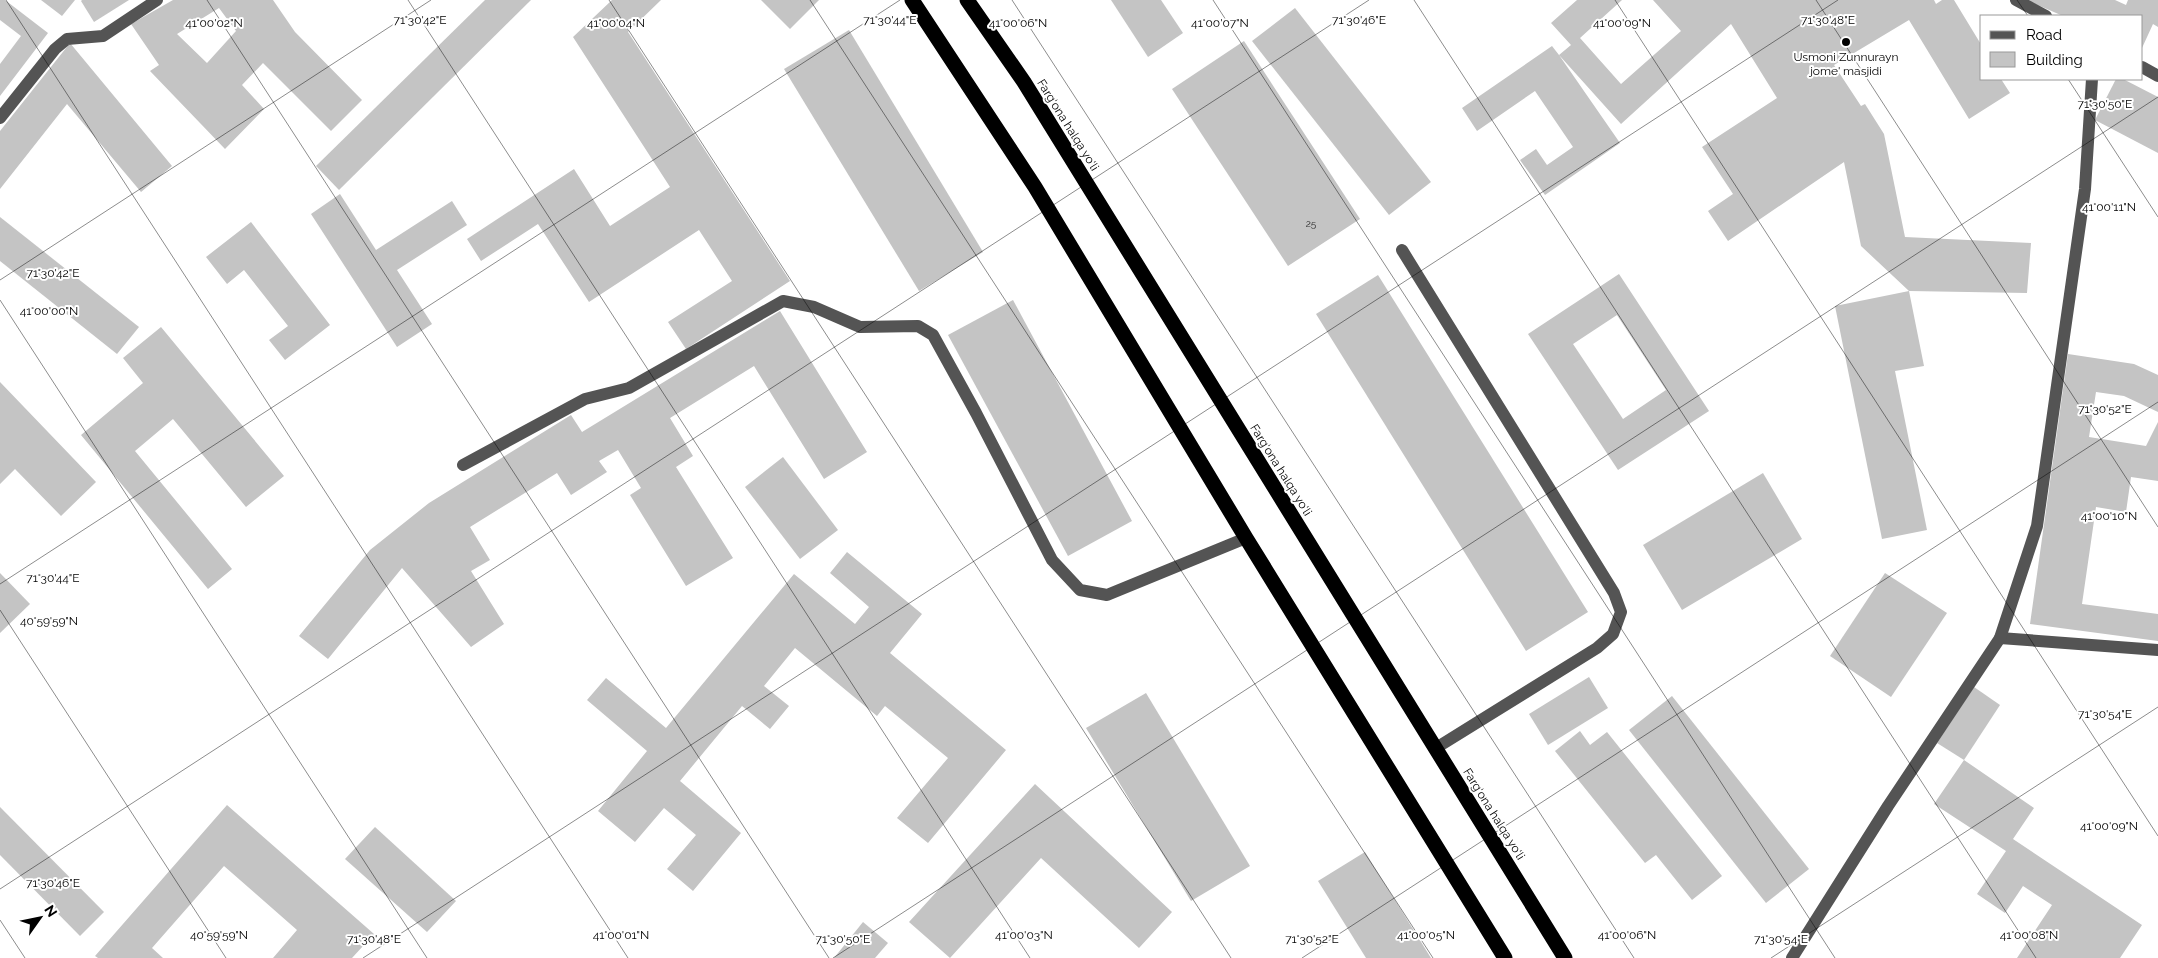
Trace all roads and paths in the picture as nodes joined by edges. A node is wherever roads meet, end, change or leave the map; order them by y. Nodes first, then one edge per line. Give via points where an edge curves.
1 (157, 0) edge
2 (912, 0) edge
3 (967, 0) edge
4 (2016, 0) edge
5 (2044, 15) edge
6 (2143, 68) edge
7 (2158, 76) edge
8 (2092, 80) edge
9 (0, 118) edge
10 (1402, 250) dead end
11 (463, 465) dead end
12 (1246, 538) junction
13 (2000, 638) junction
14 (2158, 650) edge
15 (1436, 748) junction
16 (1505, 958) edge
17 (1565, 958) edge
18 (1792, 958) edge

1 - 9 street via 103,36 67,39 55,49
2 - 12 highway via 1035,188
3 - 15 highway, Farg‘ona halqa yo‘li via 1024,82
4 - 5 street
6 - 7 street
8 - 13 street via 2086,189 2037,526
10 - 15 street via 1614,593 1621,612 1613,634 1597,648
11 - 12 street via 585,399 629,388 783,301 814,308 860,327 918,326 933,335 1052,560 1080,590 1107,594
12 - 16 highway
13 - 14 street
13 - 18 street
15 - 17 highway, Farg‘ona halqa yo‘li

